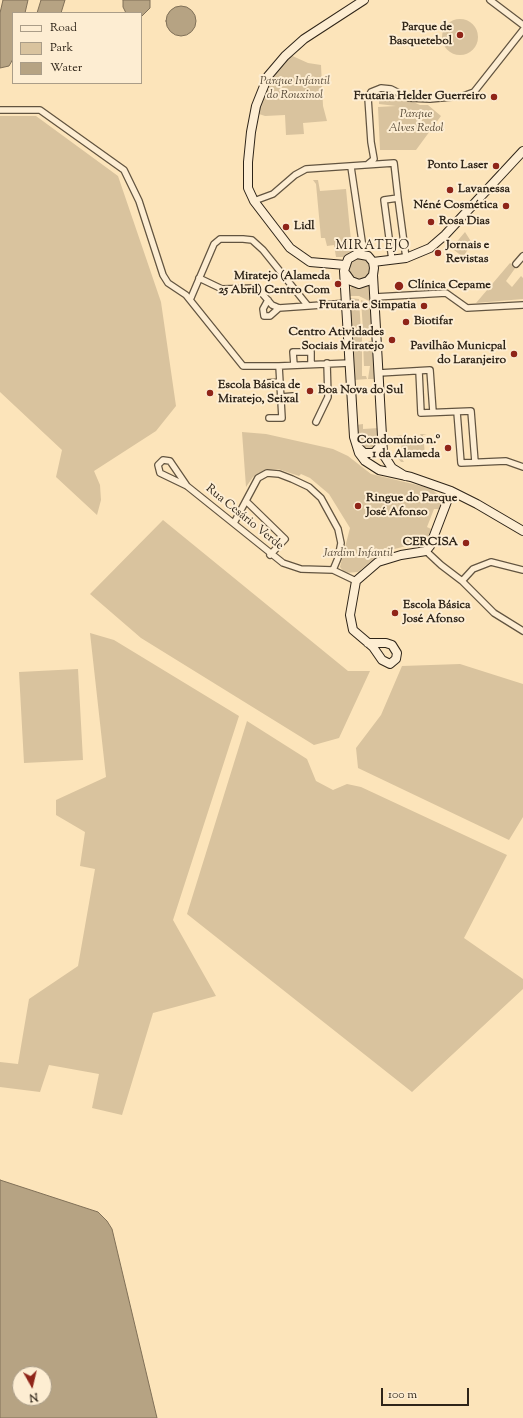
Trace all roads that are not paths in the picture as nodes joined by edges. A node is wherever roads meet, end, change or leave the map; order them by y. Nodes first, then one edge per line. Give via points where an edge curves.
1 (364, 0) edge
2 (490, 0) edge
3 (523, 25) edge
4 (523, 30) edge
5 (0, 110) edge
6 (523, 151) edge
7 (368, 164) junction
8 (351, 167) junction
9 (398, 198) junction
10 (254, 201) junction
11 (360, 254) junction
12 (523, 256) edge
13 (406, 258) junction
14 (392, 260) junction
15 (373, 262) junction
16 (516, 264) dead end
17 (345, 266) junction
18 (346, 274) junction
19 (373, 275) junction
20 (199, 278) junction
21 (376, 296) junction
22 (190, 300) junction
23 (268, 300) junction
24 (348, 303) junction
25 (523, 305) edge
26 (308, 306) junction
27 (279, 308) junction
28 (327, 363) junction
29 (350, 363) junction
30 (312, 364) junction
31 (294, 365) junction
32 (279, 366) junction
33 (419, 371) junction
34 (379, 373) junction
35 (280, 382) junction
36 (266, 383) dead end
37 (293, 396) dead end
38 (281, 397) junction
39 (433, 412) junction
40 (458, 412) junction
41 (269, 418) dead end
42 (316, 422) dead end
43 (382, 441) junction
44 (356, 445) junction
45 (475, 462) junction
46 (522, 465) edge
47 (405, 476) junction
48 (187, 486) junction
49 (451, 491) junction
50 (246, 501) junction
51 (234, 523) junction
52 (523, 531) edge
53 (426, 551) junction
54 (270, 554) junction
55 (333, 570) junction
56 (523, 570) edge
57 (356, 581) junction
58 (462, 581) junction
59 (523, 631) edge
60 (368, 643) dead end

1 - 10 main road via 304,39 268,76 256,106 251,132 248,188
2 - 3 street
4 - 7 street via 474,92 463,96 430,99 409,98 381,88 371,92 368,98 374,159
5 - 22 street via 40,110 124,170 139,201 163,275 168,283
6 - 13 main road via 437,243
7 - 8 street
7 - 9 street via 394,163
8 - 10 street via 306,169 273,194
8 - 11 street via 364,248
9 - 13 street
9 - 14 street via 384,200
10 - 17 main road via 296,254 310,262
11 - 15 main road via 368,256
11 - 17 main road via 350,257
12 - 16 street
13 - 14 main road
14 - 15 main road
15 - 19 main road
17 - 18 main road
18 - 19 main road via 351,281 359,284 368,281
18 - 24 main road
19 - 21 main road
20 - 22 street
20 - 23 street via 222,289 255,288
20 - 26 street via 214,244 220,239 252,240
21 - 25 street via 446,293 467,308
21 - 34 main road
22 - 32 street via 243,366
23 - 27 street
23 - 27 street via 263,309 264,316 270,316
24 - 26 street
24 - 29 main road
26 - 27 street
28 - 29 street
28 - 30 street
28 - 42 street via 328,397
29 - 44 main road
30 - 31 street
30 - 31 street via 311,352 293,352
31 - 32 street
32 - 35 street
33 - 34 street
33 - 39 street via 421,412
33 - 39 street via 430,370
34 - 43 main road
35 - 36 street
35 - 38 street
37 - 38 street
38 - 41 street via 282,418
39 - 40 street
40 - 45 street via 471,411
40 - 45 street via 461,463
43 - 44 main road via 377,450 370,454 360,451
43 - 47 main road via 386,461
44 - 47 main road via 359,453 371,466
45 - 46 street via 506,461
47 - 49 main road
48 - 48 street via 170,461 163,460 158,465 160,473
48 - 51 street, Rua Cesário Verde
49 - 52 main road
49 - 53 main road
50 - 51 street
50 - 54 street via 286,539
50 - 55 street via 258,478 267,473 279,474 309,487 321,498 338,529 341,543
51 - 54 street, Rua Cesário Verde
53 - 57 main road via 378,562
53 - 58 street
54 - 55 street, Rua Cesário Verde via 283,563 301,569
55 - 57 street, Rua Cesário Verde
56 - 58 street via 491,562 473,569
57 - 60 main road via 350,624
58 - 59 street via 494,613

